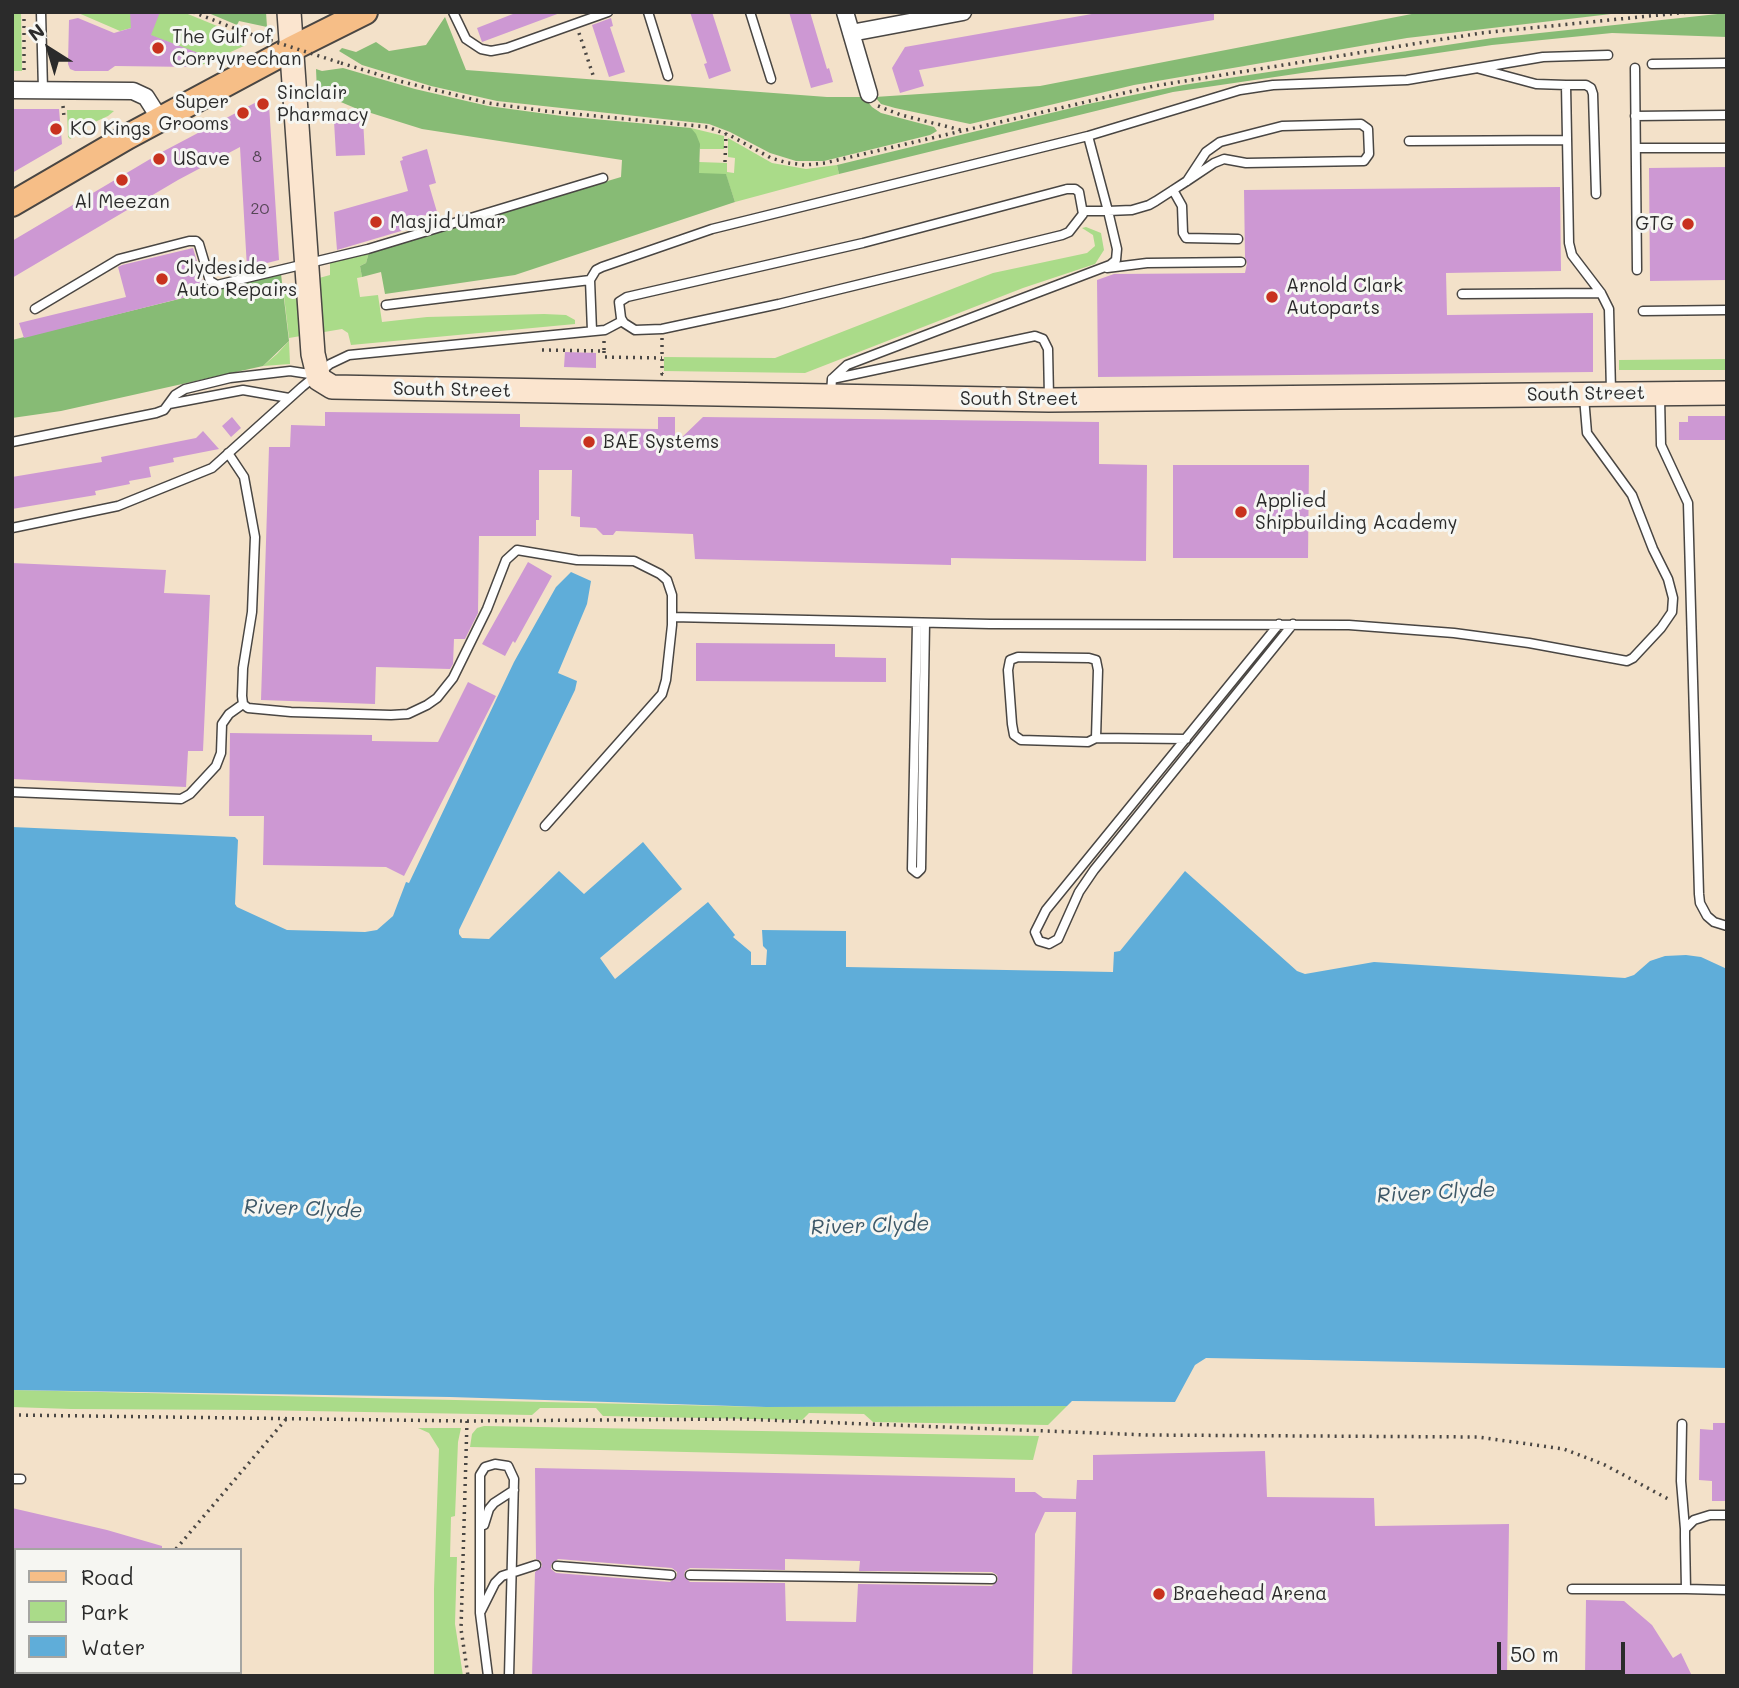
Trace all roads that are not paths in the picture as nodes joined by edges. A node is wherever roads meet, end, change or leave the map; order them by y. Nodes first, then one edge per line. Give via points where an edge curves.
1 (41, 12) edge
2 (289, 12) edge
3 (453, 12) edge
4 (608, 12) edge
5 (648, 12) edge
6 (750, 12) edge
7 (845, 12) edge
8 (963, 12) edge
9 (361, 13) edge
10 (851, 33) junction
11 (291, 48) junction
12 (1608, 55) dead end
13 (1727, 63) edge
14 (1651, 64) dead end
15 (1478, 68) junction
16 (1635, 68) dead end
17 (668, 76) dead end
18 (771, 79) dead end
19 (1566, 85) junction
20 (18, 90) edge
21 (43, 90) junction
22 (869, 94) road end
23 (1727, 115) edge
24 (1635, 116) junction
25 (160, 119) junction
26 (1088, 136) junction
27 (1567, 140) junction
28 (1409, 141) dead end
29 (1636, 148) junction
30 (1727, 148) edge
31 (603, 178) dead end
32 (1187, 181) junction
33 (1173, 190) junction
34 (1596, 194) dead end
35 (12, 204) edge
36 (1083, 211) junction
37 (1108, 211) junction
38 (1238, 239) dead end
39 (306, 262) junction
40 (1241, 262) dead end
41 (1104, 269) junction
42 (1637, 270) dead end
43 (590, 280) junction
44 (1601, 293) junction
45 (1462, 294) dead end
46 (386, 305) dead end
47 (35, 309) dead end
48 (1727, 310) edge
49 (1643, 311) dead end
50 (622, 321) junction
51 (593, 331) junction
52 (316, 375) junction
53 (831, 388) junction
54 (1727, 393) edge
55 (1611, 394) junction
56 (1660, 394) junction
57 (1584, 395) junction
58 (289, 398) junction
59 (1049, 400) junction
60 (169, 404) junction
61 (12, 442) edge
62 (228, 453) junction
63 (12, 528) edge
64 (672, 617) junction
65 (921, 623) junction
66 (1279, 624) junction
67 (1293, 624) junction
68 (243, 704) junction
69 (1096, 738) junction
70 (1186, 739) junction
71 (12, 792) edge
72 (545, 826) dead end
73 (1727, 926) edge
74 (1682, 1424) dead end
75 (514, 1490) junction
76 (1727, 1515) edge
77 (1685, 1529) junction
78 (482, 1535) junction
79 (536, 1566) dead end
80 (557, 1566) dead end
81 (512, 1572) junction
82 (671, 1575) dead end
83 (690, 1575) dead end
84 (992, 1579) dead end
85 (1572, 1588) dead end
86 (1686, 1589) junction
87 (1727, 1590) edge
88 (480, 1613) junction
89 (488, 1676) edge
90 (509, 1676) edge

1 - 21 lane
2 - 11 street
3 - 4 lane via 466,39 491,51
5 - 17 lane
6 - 18 lane
7 - 10 street
8 - 10 street
9 - 11 main road
10 - 22 street
11 - 25 main road
11 - 39 street
12 - 15 lane via 1543,57
13 - 14 lane
15 - 19 lane via 1536,84
15 - 26 lane via 1406,80 1256,87
16 - 24 lane
19 - 27 lane
19 - 34 lane via 1586,85 1593,94
20 - 21 street
21 - 25 street via 134,91 146,97
23 - 24 lane
24 - 29 lane
25 - 35 main road
26 - 37 lane
26 - 43 lane via 712,229 602,267
27 - 28 lane
27 - 44 lane via 1570,249
29 - 30 lane
29 - 42 lane
31 - 39 lane
32 - 32 lane via 1206,152 1220,142 1282,126 1361,124 1368,129 1364,161 1246,163 1224,159
32 - 33 lane
33 - 37 lane via 1142,208
33 - 38 lane via 1182,206 1185,238
36 - 37 lane
36 - 50 lane via 1081,219 1062,235 801,299 650,331 635,330
36 - 50 lane via 1077,190 1067,189 863,243 627,297 618,304
37 - 41 lane via 1117,255
39 - 47 lane via 214,284 200,244 193,240 119,259
39 - 52 street
40 - 41 lane via 1140,263
41 - 53 lane via 856,361 840,370
43 - 46 lane
43 - 51 lane
44 - 45 lane
44 - 55 lane via 1609,309
48 - 49 lane
50 - 51 lane
51 - 52 lane via 359,353 340,358
52 - 53 street, South Street via 327,385 344,388
52 - 58 lane
52 - 60 lane via 290,371 230,378 185,389
53 - 59 street, South Street
53 - 59 lane via 1035,336 1048,349
54 - 56 street, South Street
55 - 56 street, South Street
55 - 57 street, South Street
56 - 73 lane via 1661,445 1688,503 1700,903 1707,916
57 - 59 street, South Street
57 - 67 lane via 1587,433 1632,495 1673,598 1669,617 1633,658 1620,661 1529,643 1429,631
58 - 60 lane via 250,389
58 - 62 lane
60 - 61 lane via 156,413
62 - 63 lane via 212,468 118,506
62 - 68 lane via 244,477 255,542
64 - 65 lane
64 - 68 lane via 667,580 639,563 517,551 506,560 453,678 427,705 408,713 383,715 259,710
64 - 72 lane via 662,694
65 - 65 lane via 922,869 917,873 912,869
65 - 66 lane
66 - 67 lane
66 - 70 lane
67 - 70 lane via 1090,876 1058,939 1049,944 1039,941 1035,933 1046,910
68 - 71 lane via 222,724 219,762 186,797
69 - 69 lane via 1088,742 1017,738 1012,724 1010,660 1096,660
69 - 70 lane
74 - 77 lane
75 - 78 lane via 489,1509
75 - 78 lane via 508,1466 485,1467 480,1475
75 - 81 lane
76 - 77 lane via 1699,1517
77 - 86 lane
78 - 88 lane
79 - 81 lane
80 - 82 lane
81 - 88 lane via 495,1583
81 - 90 lane
83 - 84 lane
85 - 86 lane
86 - 87 lane
88 - 89 lane

